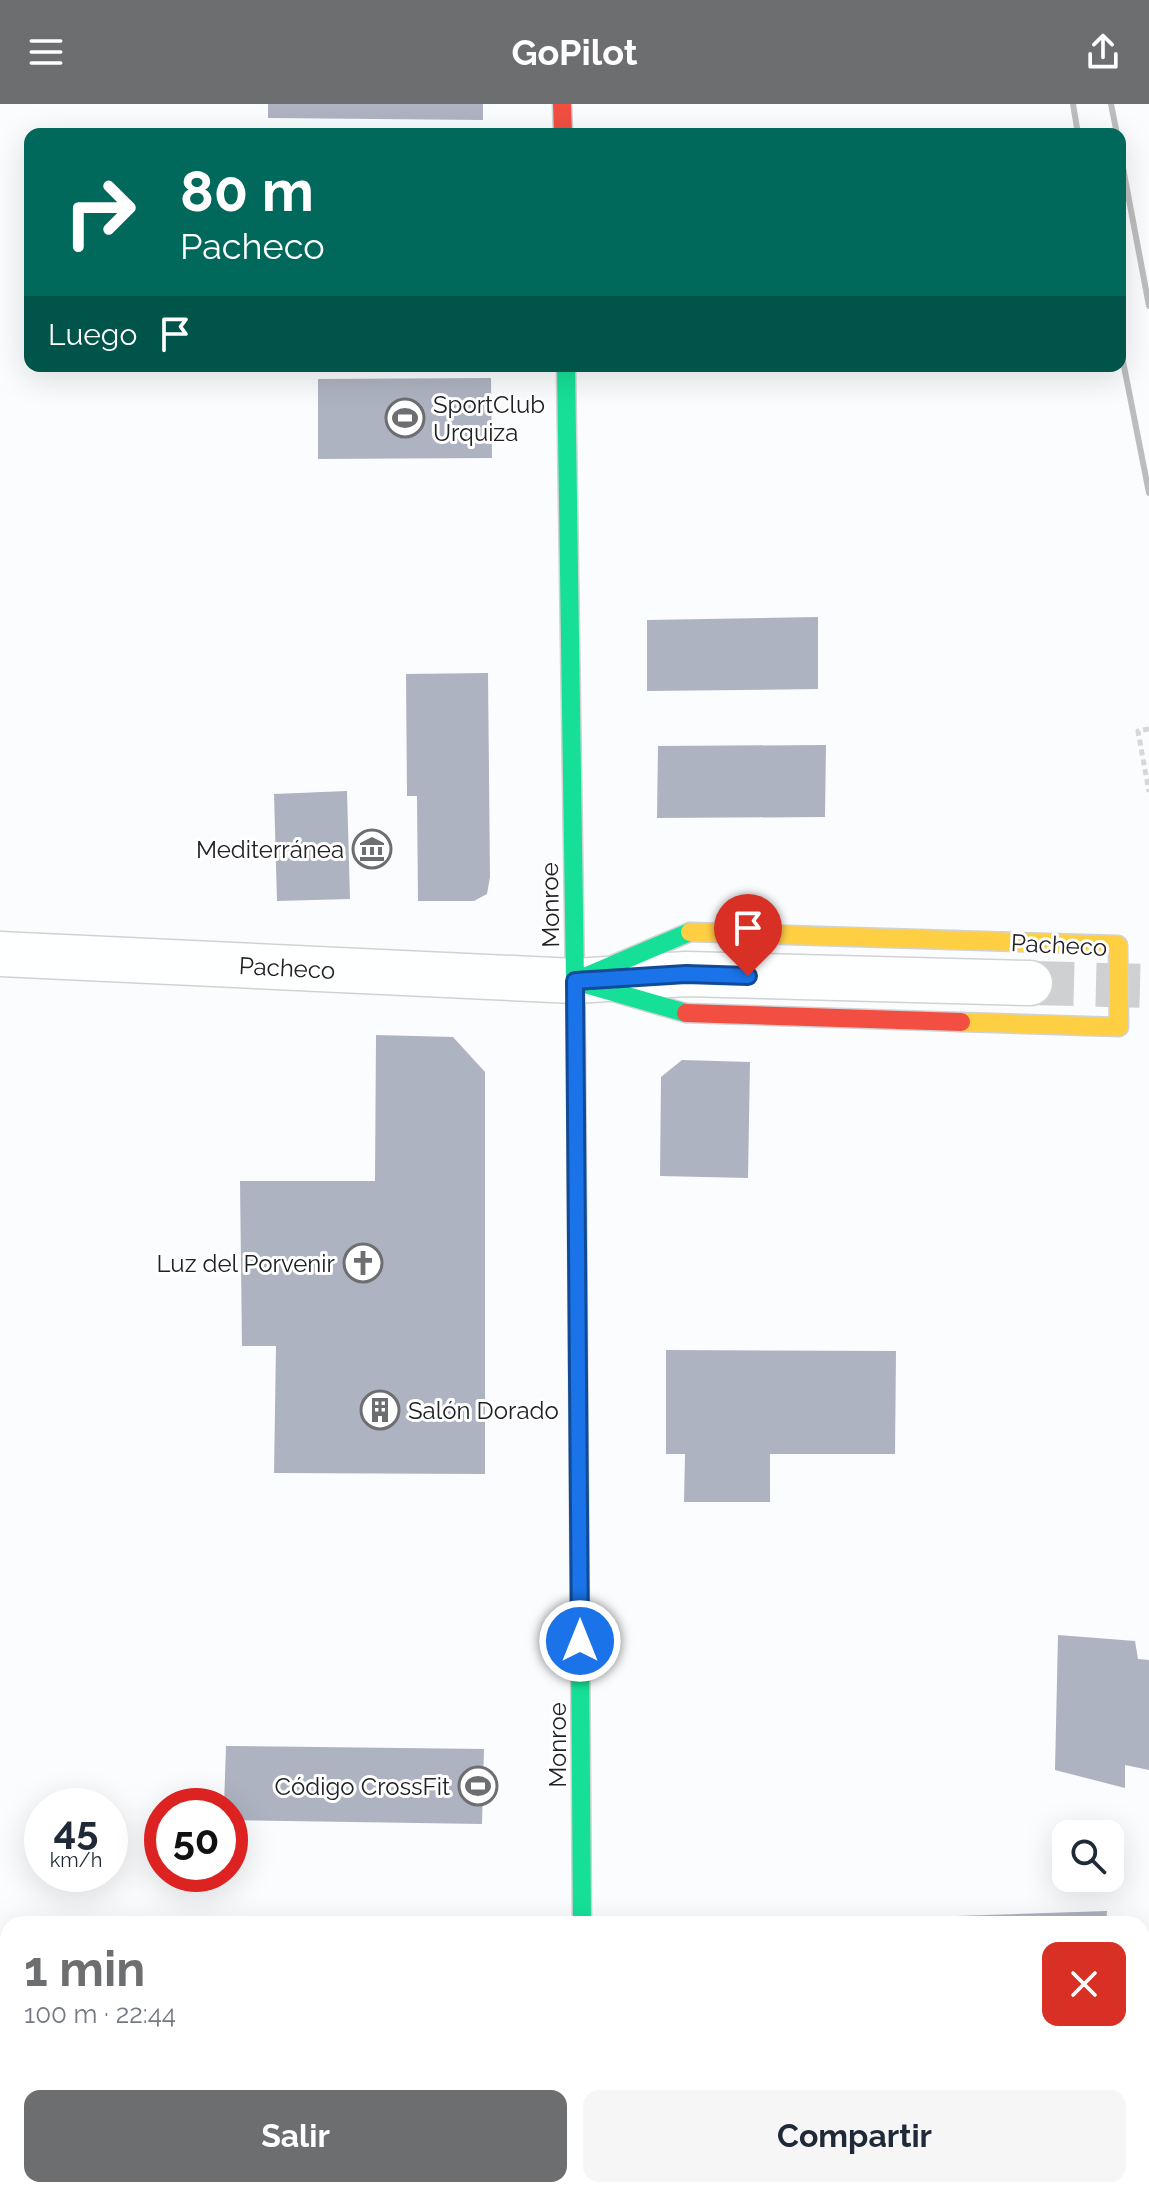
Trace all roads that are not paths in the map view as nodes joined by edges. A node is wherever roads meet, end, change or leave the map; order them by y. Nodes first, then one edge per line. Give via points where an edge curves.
1 (562, 104) edge
2 (563, 128) edge
3 (566, 372) edge
4 (0, 954) edge
5 (575, 981) junction
6 (1030, 983) tunnel mouth
7 (582, 1916) edge

1 - 2 main road
3 - 5 main road, Monroe
4 - 5 street, Pacheco
5 - 5 main road, Pacheco via 690,1014 1119,1027 1118,945 690,932
5 - 6 street, Pacheco via 686,974
5 - 7 main road, Monroe

